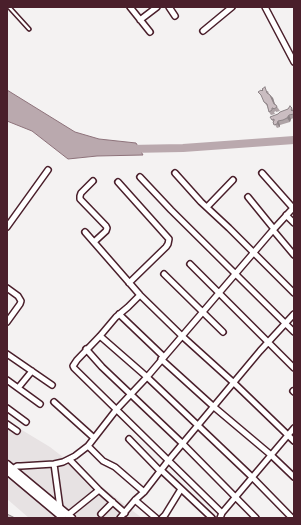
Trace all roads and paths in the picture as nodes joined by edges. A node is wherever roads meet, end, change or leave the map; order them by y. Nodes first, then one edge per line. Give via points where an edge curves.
1 (9, 7) edge
2 (130, 7) edge
3 (157, 7) edge
4 (169, 7) edge
5 (232, 7) edge
6 (265, 7) edge
7 (175, 16) dead end
8 (140, 20) junction
9 (29, 30) dead end
10 (203, 31) dead end
11 (150, 32) dead end
12 (292, 53) edge
13 (294, 62) edge
14 (48, 170) dead end
15 (175, 173) dead end
16 (262, 173) dead end
17 (140, 177) dead end
18 (233, 180) dead end
19 (93, 181) dead end
20 (118, 182) dead end
21 (248, 197) dead end
22 (207, 207) junction
23 (293, 208) edge
24 (286, 215) junction
25 (294, 223) edge
26 (7, 227) edge
27 (273, 229) junction
28 (85, 232) dead end
29 (94, 242) junction
30 (253, 253) junction
31 (294, 255) edge
32 (190, 264) dead end
33 (164, 274) dead end
34 (235, 274) junction
35 (129, 283) junction
36 (7, 288) edge
37 (218, 293) junction
38 (294, 293) edge
39 (140, 295) junction
40 (202, 312) junction
41 (119, 314) junction
42 (294, 314) edge
43 (7, 322) edge
44 (286, 324) junction
45 (223, 332) dead end
46 (294, 332) edge
47 (100, 336) junction
48 (182, 336) junction
49 (268, 343) junction
50 (86, 350) junction
51 (7, 354) edge
52 (162, 358) junction
53 (294, 368) edge
54 (32, 371) junction
55 (147, 376) junction
56 (7, 380) edge
57 (234, 383) junction
58 (52, 385) dead end
59 (18, 388) junction
60 (130, 394) junction
61 (54, 402) dead end
62 (40, 404) dead end
63 (214, 407) junction
64 (8, 410) edge
65 (116, 410) junction
66 (26, 422) dead end
67 (7, 424) edge
68 (198, 426) junction
69 (294, 428) edge
70 (17, 431) dead end
71 (288, 435) junction
72 (94, 438) junction
73 (129, 439) dead end
74 (294, 441) edge
75 (183, 444) junction
76 (88, 446) junction
77 (271, 455) junction
78 (70, 460) junction
79 (168, 461) junction
80 (7, 464) edge
81 (54, 464) junction
82 (9, 470) edge
83 (161, 471) junction
84 (252, 477) junction
85 (294, 477) edge
86 (181, 489) junction
87 (99, 490) junction
88 (144, 492) junction
89 (235, 497) junction
90 (135, 500) junction
91 (112, 502) junction
92 (60, 508) junction
93 (125, 513) junction
94 (207, 513) junction
95 (101, 514) dead end
96 (221, 515) edge
97 (67, 517) edge
98 (120, 518) edge
99 (156, 518) edge
100 (162, 518) edge
101 (203, 518) edge
102 (212, 518) edge
103 (256, 518) edge
104 (292, 518) edge

1 - 9 lane
2 - 8 street
3 - 8 street
4 - 7 street
5 - 10 street
6 - 12 street
8 - 11 street
12 - 13 street
14 - 26 street
15 - 22 street
16 - 23 street
17 - 34 street
18 - 22 street
19 - 29 street via 81,193 80,199 107,228
20 - 35 street via 169,239 166,247
21 - 27 street
22 - 30 street
23 - 24 street
24 - 25 street
24 - 27 street
27 - 30 street
27 - 31 street
28 - 29 street
29 - 35 street
30 - 34 street
30 - 38 street
32 - 37 street
33 - 40 street
34 - 37 street
34 - 44 street
35 - 39 street
36 - 43 street via 21,301
37 - 40 street
37 - 49 street
39 - 41 street
39 - 48 street
40 - 45 street
40 - 48 street
41 - 47 street
41 - 52 street
42 - 44 street
44 - 46 street
44 - 49 street
47 - 50 street
47 - 55 street
48 - 52 street
48 - 57 street
49 - 53 street
49 - 57 street
50 - 60 street
50 - 65 street via 74,363 74,368
51 - 54 street
52 - 55 street
52 - 63 street
54 - 58 street
54 - 59 street
55 - 60 street
55 - 68 street
56 - 59 street
57 - 63 street
57 - 71 street
59 - 62 street
60 - 65 street
60 - 75 street
61 - 72 street
63 - 68 street
63 - 77 street
64 - 66 street
65 - 72 street
65 - 79 street
67 - 70 street
68 - 75 street
68 - 84 street
69 - 71 street
71 - 74 street
71 - 77 street
72 - 76 street
73 - 83 street
75 - 79 street
75 - 89 street
76 - 78 street
76 - 88 street
77 - 84 street
77 - 85 street
78 - 81 street
78 - 87 street
79 - 83 street
79 - 96 street
80 - 82 street
81 - 82 street via 21,466
81 - 92 street
82 - 92 street
82 - 97 street
83 - 86 street
83 - 88 street
84 - 89 street
84 - 104 street
86 - 94 street
86 - 100 street
87 - 91 street
87 - 97 street
88 - 90 street
89 - 96 street
89 - 103 street
90 - 93 street
90 - 99 street
91 - 93 street
91 - 95 street
92 - 97 street
93 - 98 street
94 - 101 street
94 - 102 street

